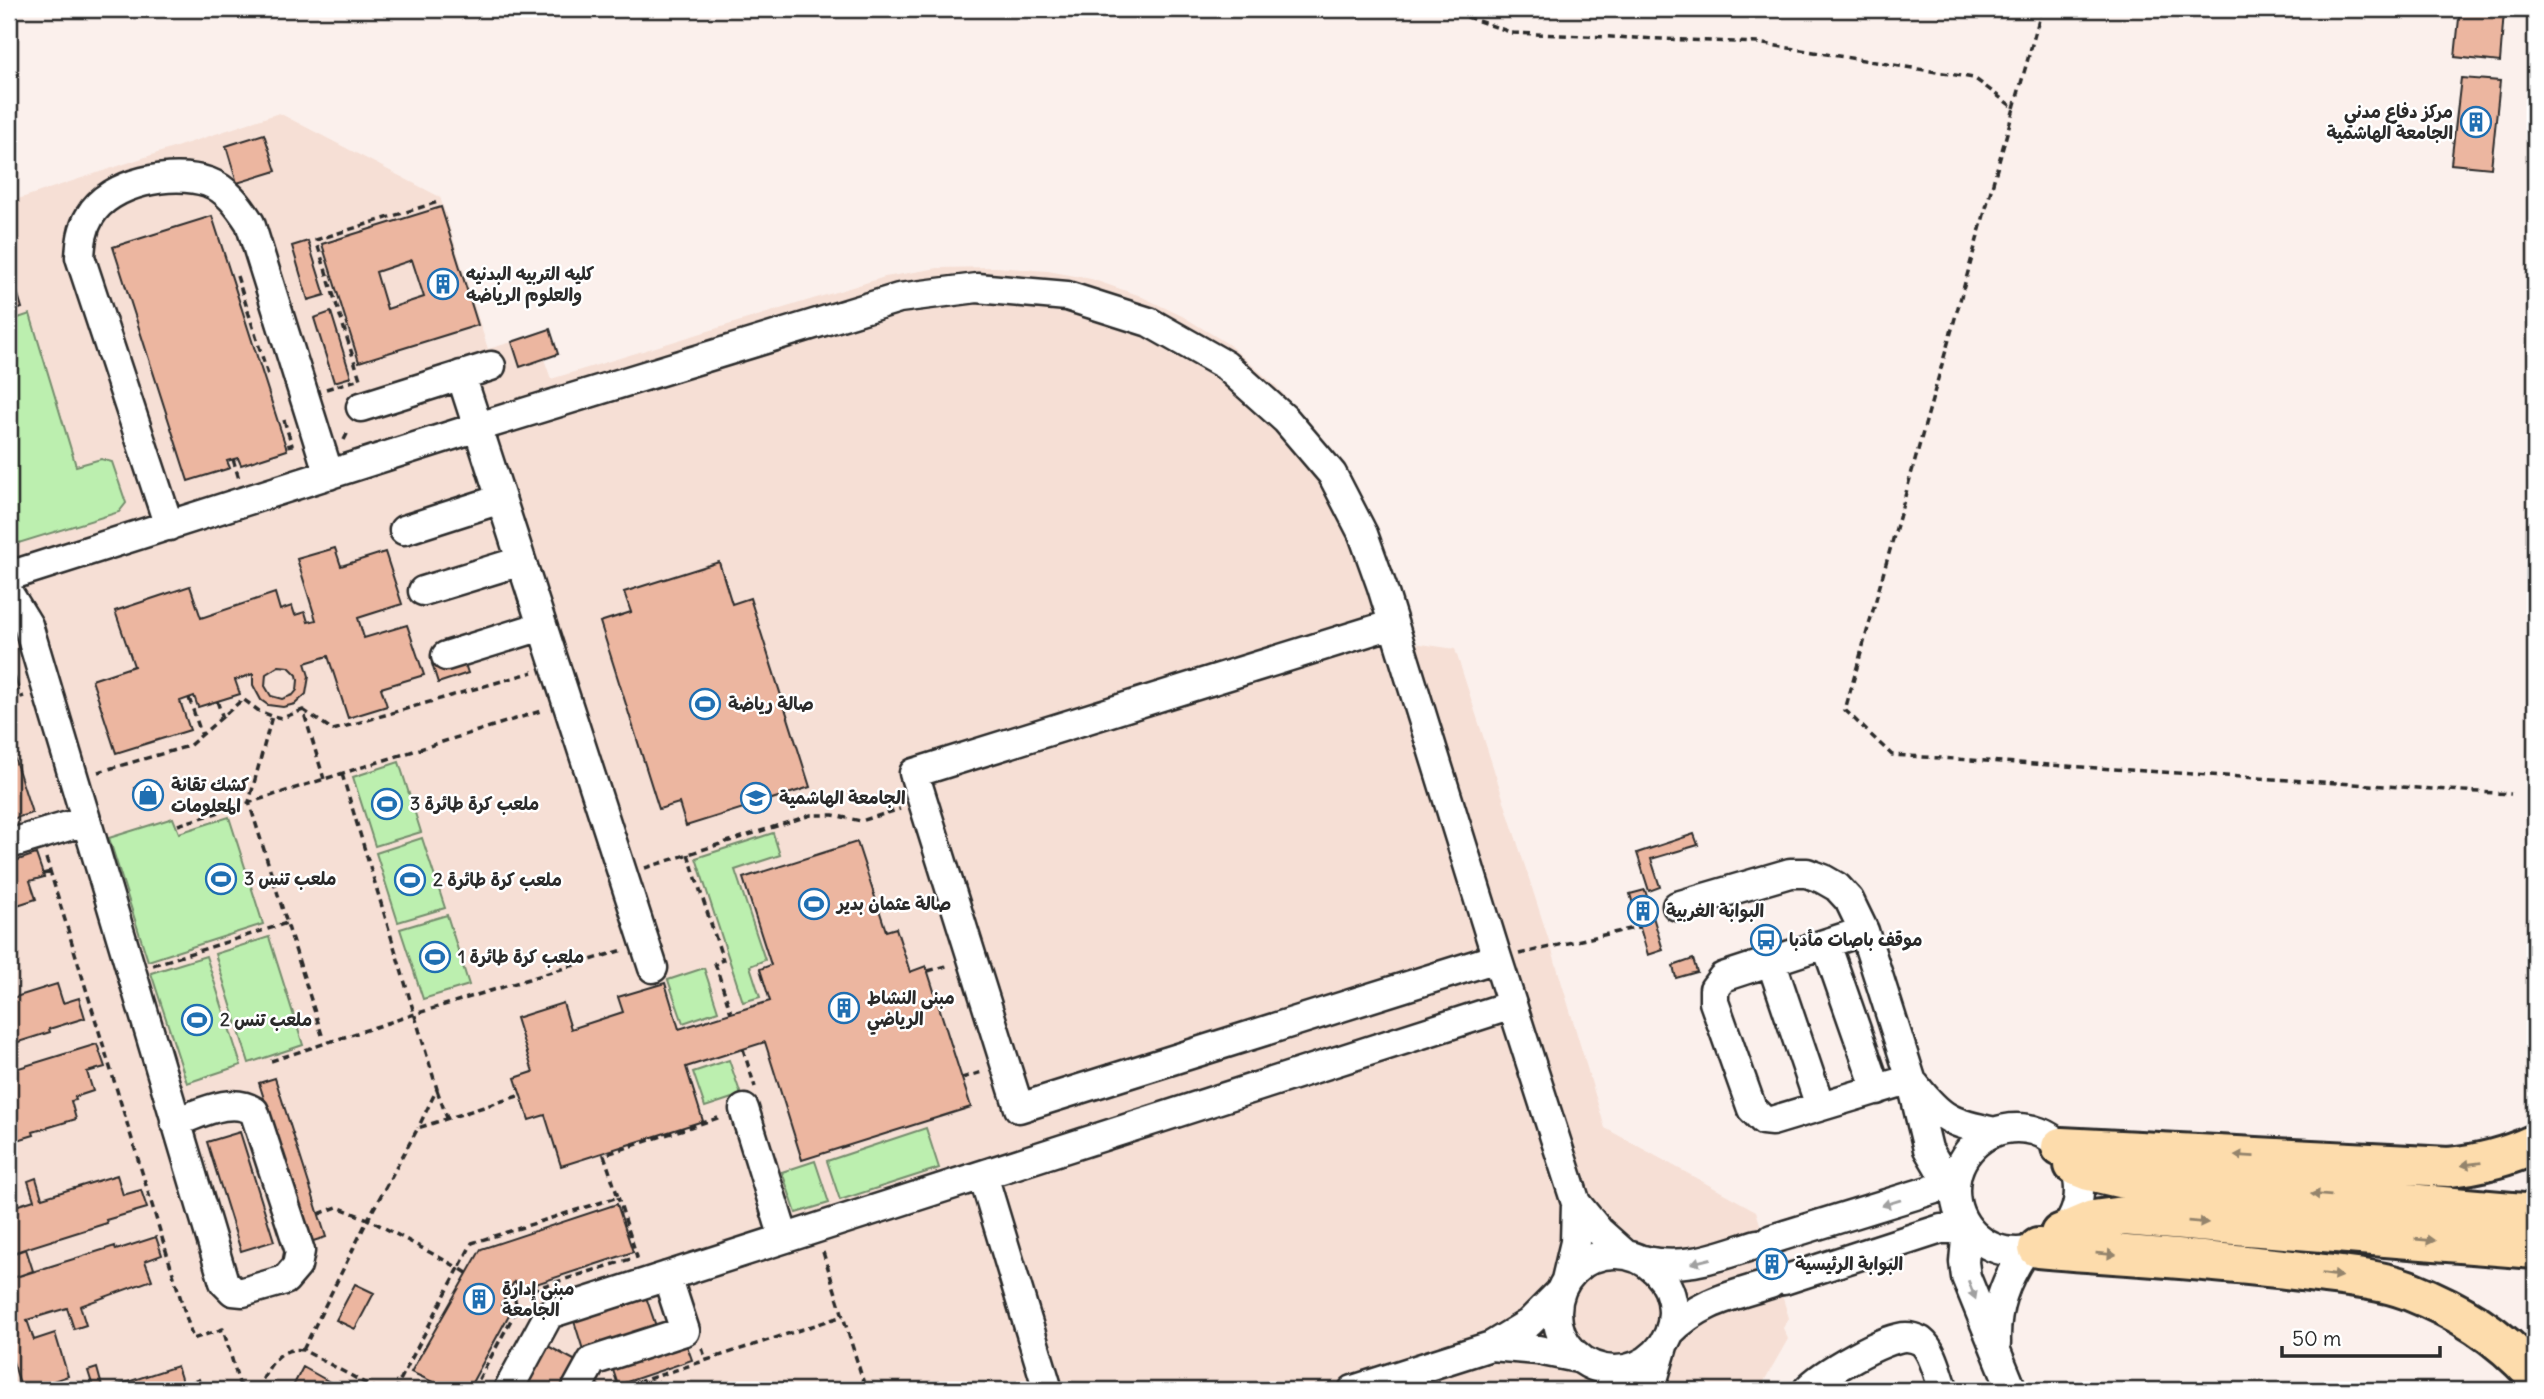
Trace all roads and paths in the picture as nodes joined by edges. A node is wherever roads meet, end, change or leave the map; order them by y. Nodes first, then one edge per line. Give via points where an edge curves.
1 (1444, 9) edge
2 (2042, 9) edge
3 (2014, 108) junction
4 (438, 202) dead end
5 (237, 276) dead end
6 (491, 366) dead end
7 (268, 375) dead end
8 (461, 375) junction
9 (318, 392) dead end
10 (361, 407) dead end
11 (284, 420) dead end
12 (478, 427) junction
13 (336, 442) dead end
14 (342, 445) dead end
15 (286, 446) dead end
16 (329, 475) junction
17 (501, 499) junction
18 (169, 526) junction
19 (404, 530) dead end
20 (59, 561) junction
21 (521, 561) junction
22 (9, 576) edge
23 (423, 591) dead end
24 (9, 594) edge
25 (1393, 624) junction
26 (542, 626) junction
27 (18, 628) edge
28 (446, 656) dead end
29 (555, 665) junction
30 (189, 698) dead end
31 (217, 701) dead end
32 (567, 702) junction
33 (303, 710) junction
34 (272, 716) junction
35 (222, 718) junction
36 (202, 736) junction
37 (342, 774) junction
38 (324, 779) junction
39 (73, 780) junction
40 (2511, 794) dead end
41 (249, 802) junction
42 (901, 809) dead end
43 (85, 821) junction
44 (178, 825) dead end
45 (39, 835) junction
46 (9, 844) edge
47 (688, 854) junction
48 (50, 872) junction
49 (43, 874) dead end
50 (623, 875) junction
51 (1677, 906) dead end
52 (287, 923) junction
53 (1639, 927) dead end
54 (1864, 931) junction
55 (1826, 944) junction
56 (650, 956) joint
57 (1497, 958) junction
58 (1771, 961) junction
59 (153, 965) dead end
60 (928, 971) dead end
61 (953, 974) dead end
62 (956, 983) dead end
63 (937, 999) dead end
64 (1512, 1005) junction
65 (415, 1013) junction
66 (731, 1013) dead end
67 (322, 1035) dead end
68 (743, 1049) dead end
69 (271, 1061) dead end
70 (1911, 1080) junction
71 (437, 1089) junction
72 (1877, 1090) junction
73 (521, 1095) dead end
74 (1820, 1107) junction
75 (744, 1110) junction
76 (447, 1118) junction
77 (175, 1122) junction
78 (418, 1128) junction
79 (1995, 1132) junction
80 (2535, 1144) edge
81 (2067, 1156) junction
82 (983, 1175) junction
83 (1955, 1180) junction
84 (618, 1197) junction
85 (1576, 1203) junction
86 (319, 1214) dead end
87 (2535, 1214) edge
88 (368, 1219) junction
89 (1967, 1228) junction
90 (785, 1238) junction
91 (1771, 1240) junction
92 (2041, 1245) junction
93 (823, 1249) dead end
94 (2535, 1249) edge
95 (1634, 1258) junction
96 (459, 1268) junction
97 (467, 1273) dead end
98 (667, 1276) junction
99 (1783, 1280) junction
100 (1563, 1286) junction
101 (509, 1293) dead end
102 (514, 1295) junction
103 (843, 1316) junction
104 (1667, 1339) junction
105 (1491, 1346) junction
106 (1996, 1349) junction
107 (303, 1350) junction
108 (1583, 1361) junction
109 (2535, 1375) edge
110 (436, 1384) dead end
111 (1938, 1389) edge
112 (246, 1390) edge
113 (257, 1390) edge
114 (377, 1390) edge
115 (395, 1390) edge
116 (433, 1390) edge
117 (473, 1390) edge
118 (508, 1390) edge
119 (576, 1390) edge
120 (614, 1390) edge
121 (866, 1390) edge
122 (1048, 1390) edge
123 (1353, 1390) edge
124 (1621, 1390) edge
125 (1650, 1390) edge
126 (1807, 1390) edge
127 (2012, 1390) edge

1 - 3 path via 1513,33 1758,43 1974,78
2 - 3 path
3 - 40 path via 1844,710 1892,755
4 - 9 path via 316,240 360,379
5 - 7 path
6 - 8 street
8 - 10 street
8 - 12 street
11 - 15 path via 292,445
12 - 16 street
12 - 17 street
12 - 25 street via 898,298 977,288 1067,296 1149,322 1225,365 1286,419 1332,474 1363,534
13 - 14 path
16 - 18 street
16 - 18 street via 250,222 233,199 210,182 181,176 126,188 106,198 90,214 81,235 80,257
17 - 19 street
17 - 21 street
18 - 20 street
20 - 22 street
20 - 27 street via 36,589
21 - 23 street
21 - 26 street
24 - 27 street
25 - 57 street
25 - 57 street via 914,773 1019,1108
26 - 28 street
26 - 29 street
27 - 39 street
29 - 32 street
29 - 33 path via 333,730
30 - 36 path
31 - 35 path
32 - 37 path
32 - 50 street
33 - 34 path via 282,718
33 - 38 path
34 - 35 path via 243,699
34 - 41 path
35 - 36 path
36 - 39 path via 189,746
37 - 38 path
37 - 65 path
38 - 41 path
39 - 43 street
41 - 44 path
41 - 52 path
42 - 47 path via 861,821 811,815
43 - 45 street
43 - 77 street
45 - 46 street
45 - 48 path
47 - 50 path
47 - 66 path via 723,960 715,962
48 - 49 path
48 - 112 path via 193,1339 223,1329 239,1383
50 - 56 street
51 - 54 street via 1774,876 1807,873 1837,887
52 - 59 path
52 - 67 path
53 - 57 path
54 - 55 street
54 - 70 street
55 - 58 street
55 - 72 street
56 - 65 path
57 - 64 street
58 - 74 street
58 - 74 street via 1723,977 1714,989 1714,1002 1758,1118 1772,1121
60 - 61 path via 950,964
62 - 63 path via 958,993
64 - 82 street
64 - 85 street
65 - 69 path
65 - 71 path
68 - 75 path via 761,1104
70 - 72 street
70 - 79 street via 1946,1118
70 - 83 street via 1932,1158
71 - 76 path
71 - 78 path
72 - 74 street
73 - 76 path
75 - 84 path via 604,1155
75 - 90 street
76 - 78 path
77 - 77 street via 224,1282 233,1291 243,1292 285,1280 297,1266 300,1251 254,1111 243,1104 229,1104
78 - 88 path
79 - 81 street via 2018,1128 2042,1133
79 - 83 street via 1968,1151
80 -> 81 highway via 2480,1163 2449,1167
87 -> 81 highway via 2119,1178 2089,1171
81 - 92 street via 2077,1175 2079,1196 2073,1217
82 - 90 street
82 - 122 street
83 - 89 street via 1958,1210
83 -> 91 street
84 - 96 path via 472,1243
84 - 102 path via 637,1257
85 - 95 street via 1599,1231
85 - 100 street via 1575,1242
86 - 88 path via 337,1207
88 - 96 path
88 - 107 path
89 - 92 street via 1993,1247 2014,1252
89 - 99 street via 1941,1230
89 -> 106 street via 1966,1277
90 - 98 street
91 -> 95 street via 1685,1265
91 - 99 street
92 -> 94 highway via 2093,1220 2123,1216
92 - 106 street via 2010,1274 2000,1298
92 -> 109 highway via 2254,1265 2405,1289 2491,1332
93 - 103 path
95 - 100 street via 1603,1255 1592,1259
95 - 104 street via 1653,1267 1668,1286 1674,1309
96 - 97 path
96 - 115 path
98 - 118 street via 549,1314
98 - 119 street via 685,1331 592,1361
99 - 104 street via 1695,1310
100 - 105 street via 1529,1323
100 - 108 street via 1559,1327 1563,1339
101 - 102 path
102 - 117 path via 517,1309
103 - 120 path
103 - 121 path
104 - 108 street via 1645,1362 1623,1370 1600,1369
104 - 125 street
105 - 108 street via 1538,1350
105 - 123 street
106 - 127 street
107 - 113 path via 292,1348 279,1354
107 - 114 path
108 - 124 street
110 - 116 path
111 - 126 street via 1928,1348 1908,1336 1835,1368

